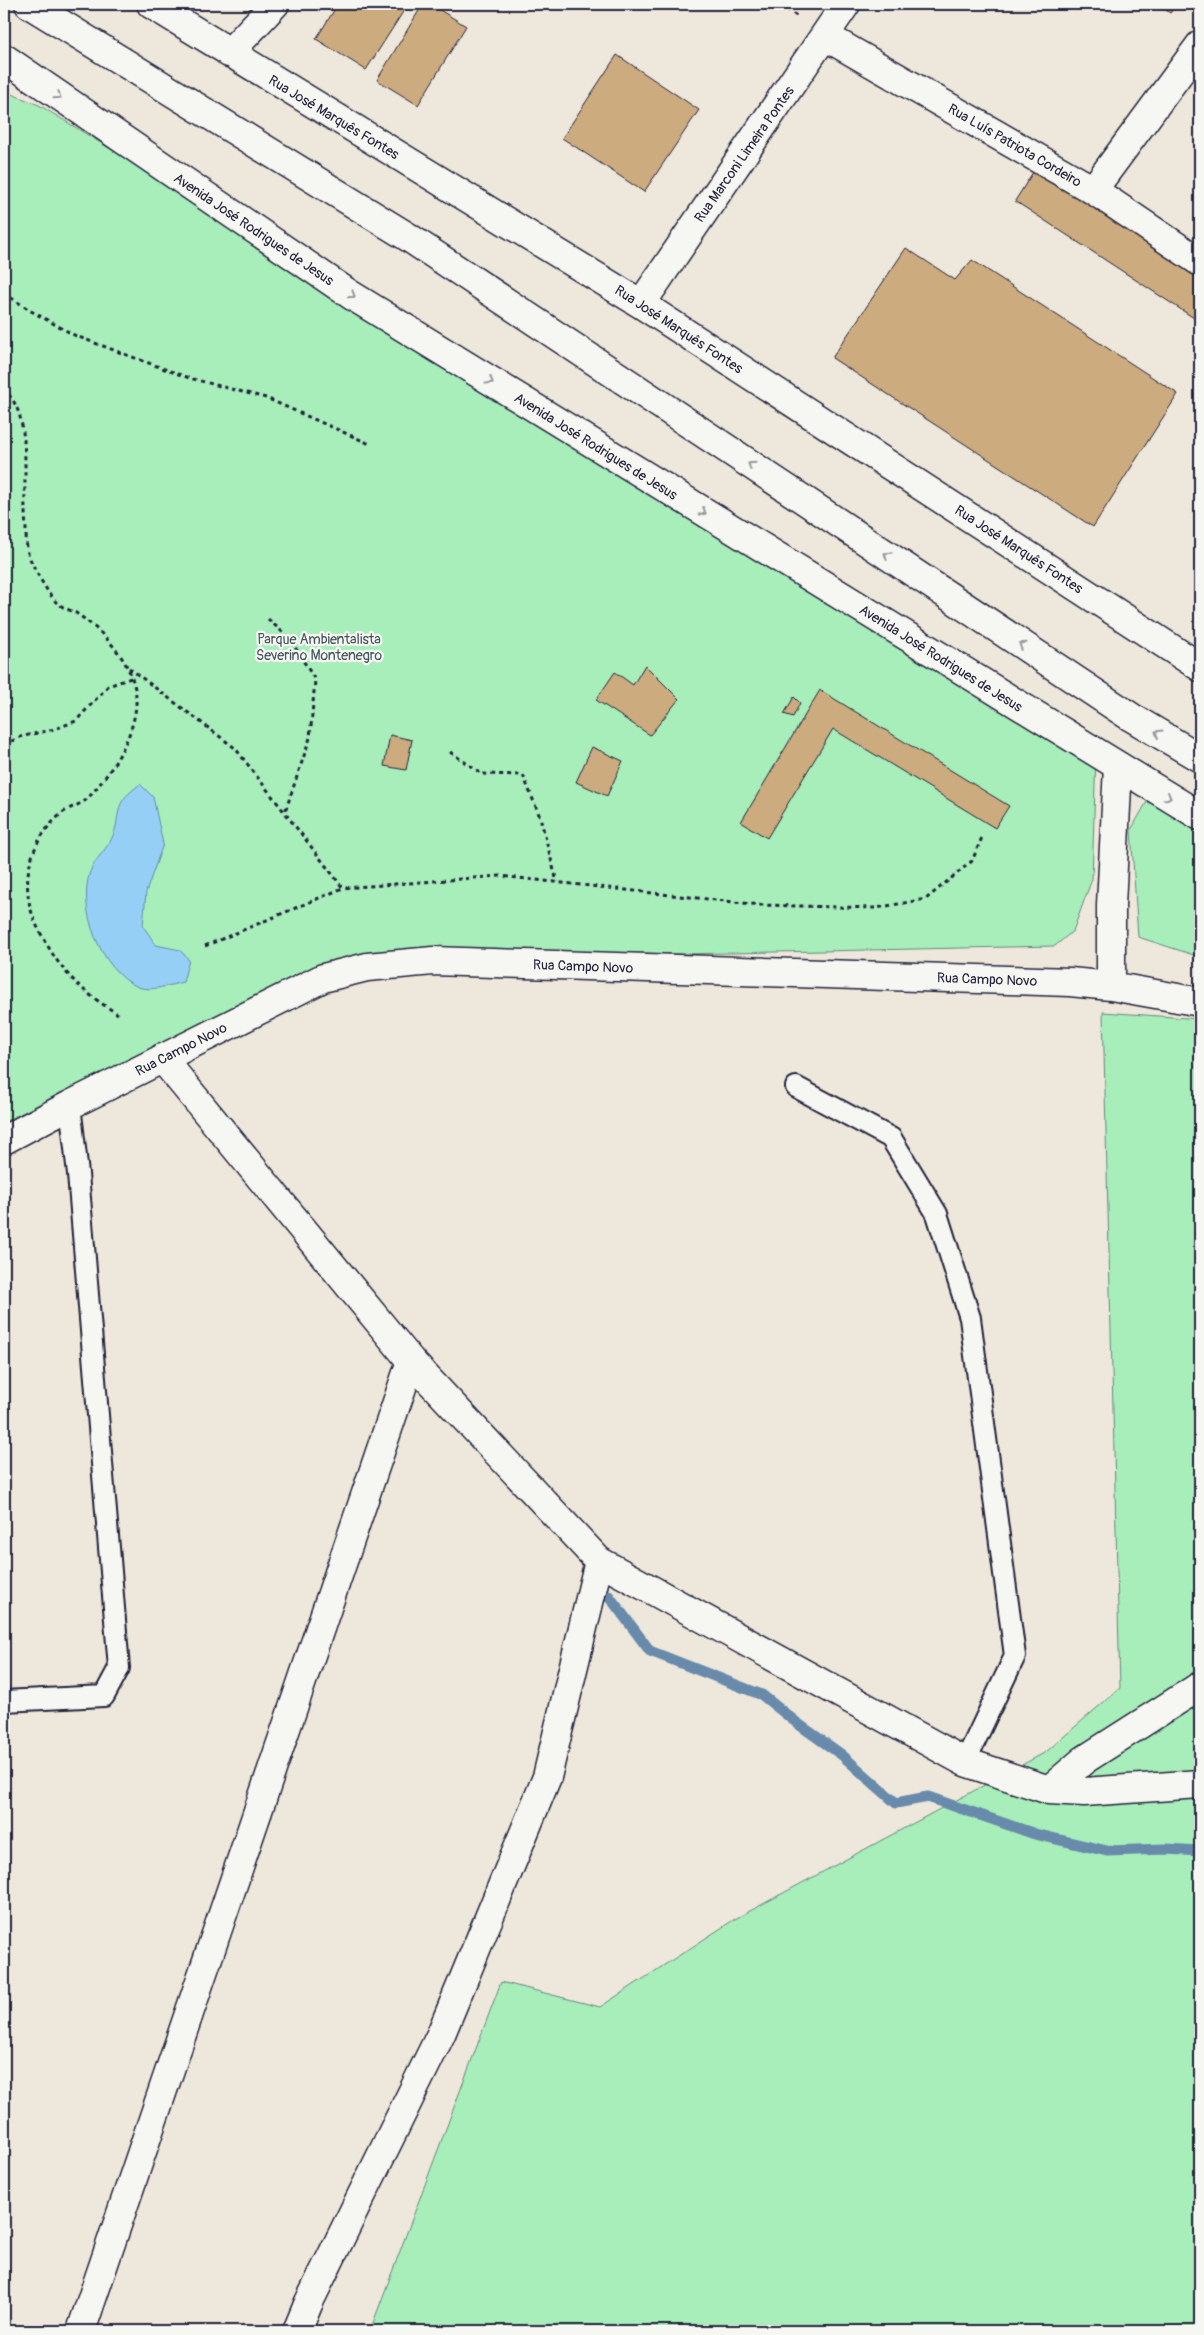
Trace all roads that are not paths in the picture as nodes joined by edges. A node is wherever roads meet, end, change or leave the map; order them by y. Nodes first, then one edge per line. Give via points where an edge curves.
1 (29, 4) edge
2 (151, 4) edge
3 (275, 4) edge
4 (846, 4) edge
5 (825, 36) junction
6 (1200, 45) edge
7 (229, 53) junction
8 (4, 58) edge
9 (4, 69) edge
10 (36, 80) junction
11 (1093, 190) junction
12 (1200, 262) edge
13 (641, 304) junction
14 (1200, 667) edge
15 (1200, 758) edge
16 (1118, 767) junction
17 (1200, 816) edge
18 (1111, 986) junction
19 (1200, 1002) edge
20 (162, 1058) junction
21 (796, 1087) dead end
22 (70, 1105) junction
23 (4, 1140) edge
24 (411, 1361) junction
25 (599, 1561) junction
26 (1200, 1686) edge
27 (4, 1702) edge
28 (965, 1762) junction
29 (1200, 1784) edge
30 (1049, 1790) junction
31 (81, 2331) edge
32 (297, 2331) edge

15 -> 1 street via 1123,711 408,237
2 - 7 street, Rua José Marquês Fontes
3 - 7 street
4 - 5 street, Rua Marconi Limeira Pontes
5 - 11 street, Rua Luís Patriota Cordeiro
5 - 13 street, Rua Marconi Limeira Pontes
6 - 11 street
7 - 13 street, Rua José Marquês Fontes
8 - 10 street, Avenida José Rodrigues de Jesus
9 - 10 street
10 -> 16 street, Avenida José Rodrigues de Jesus via 351,295
11 - 12 street, Rua Luís Patriota Cordeiro
13 - 14 street, Rua José Marquês Fontes
16 -> 17 street, Avenida José Rodrigues de Jesus
16 - 18 street via 1111,905
18 - 19 street, Rua Campo Novo
18 - 20 street, Rua Campo Novo via 432,961 367,967 322,978
20 - 22 street, Rua Campo Novo
20 - 24 street
21 - 28 lane via 892,1138 937,1214 970,1318 1015,1656
22 - 23 street, Rua Campo Novo
22 - 27 lane via 119,1668 104,1696
24 - 25 street
24 - 31 street
25 - 28 street
25 - 32 street via 547,1777 441,2034
26 - 30 street via 1084,1760
28 - 30 street
29 - 30 street via 1084,1792

